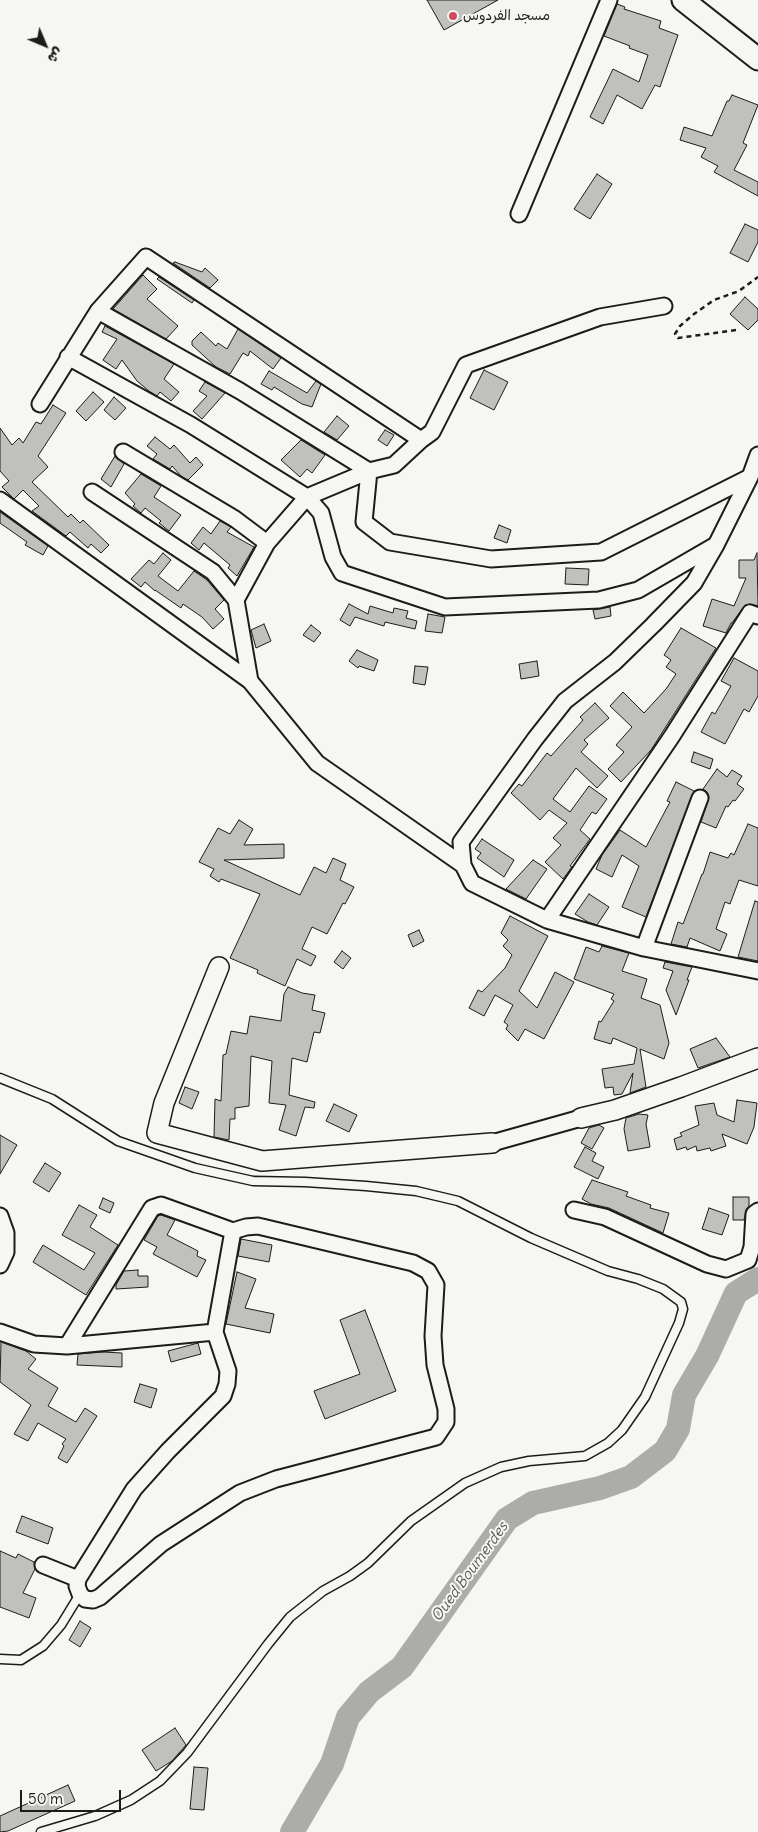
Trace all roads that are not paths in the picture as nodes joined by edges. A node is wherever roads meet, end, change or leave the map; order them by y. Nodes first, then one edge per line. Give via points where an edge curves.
1 (609, 0) edge
2 (683, 0) edge
3 (758, 59) edge
4 (519, 214) dead end
5 (664, 306) dead end
6 (98, 311) junction
7 (68, 356) junction
8 (40, 404) dead end
9 (421, 440) junction
10 (123, 452) dead end
11 (758, 455) edge
12 (369, 471) junction
13 (750, 477) junction
14 (92, 492) dead end
15 (307, 497) junction
16 (0, 500) edge
17 (267, 543) junction
18 (716, 545) junction
19 (236, 600) junction
20 (758, 616) edge
21 (250, 681) junction
22 (700, 798) dead end
23 (463, 865) junction
24 (547, 920) junction
25 (644, 948) junction
26 (219, 967) dead end
27 (758, 971) edge
28 (758, 1058) edge
29 (0, 1078) edge
30 (581, 1118) joint
31 (492, 1143) joint
32 (574, 1210) dead end
33 (758, 1211) edge
34 (0, 1216) edge
35 (233, 1231) junction
36 (0, 1265) edge
37 (0, 1332) edge
38 (215, 1332) junction
39 (67, 1346) junction
40 (43, 1565) dead end
41 (78, 1579) junction
42 (80, 1594) junction
43 (0, 1659) edge
44 (41, 1832) edge

1 - 4 street
2 - 3 main road
5 - 9 street via 600,317 466,365 432,432
6 - 7 street
6 - 9 street via 146,257
6 - 12 street via 240,391
7 - 8 street
7 - 15 street via 191,425
9 - 12 street via 394,465
10 - 17 street via 235,519
11 - 13 street
12 - 13 street via 364,522 390,542 491,559 601,552
12 - 15 street
13 - 18 street
14 - 19 street via 213,572
15 - 17 street
15 - 18 street via 321,513 333,557 342,573 445,607 598,600 638,590
16 - 21 street
17 - 19 street
18 - 23 street via 694,583 615,662 566,701 535,739 461,842
19 - 21 street
20 - 24 street via 750,613 672,736
21 - 23 street via 317,763
22 - 25 street
23 - 24 street via 472,883
24 - 25 street
25 - 27 street
26 - 31 street via 164,1102 157,1133 262,1161
28 - 30 street via 681,1088
29 - 44 lane via 52,1100 118,1141 195,1168 253,1181 366,1186 416,1191 458,1201 599,1268 663,1289 681,1302 683,1309 645,1397 622,1430 608,1443 585,1456 529,1460 501,1467 465,1483 411,1521 368,1563 323,1591 290,1617 187,1753 160,1781 130,1800 95,1816
30 - 31 street
32 - 33 street via 605,1217 707,1264 726,1269 748,1260 754,1214
34 - 36 street via 6,1233 6,1252
35 - 38 street
35 - 39 street via 161,1205 152,1208
35 - 42 street via 258,1226 413,1263 428,1271 436,1285 435,1365 446,1422 436,1437 276,1479 240,1493 161,1544 100,1598 85,1599
37 - 39 street via 34,1344
38 - 39 street
38 - 41 street via 228,1372 223,1396 134,1489
40 - 41 street
41 - 42 street
42 - 43 lane via 43,1646 20,1660

